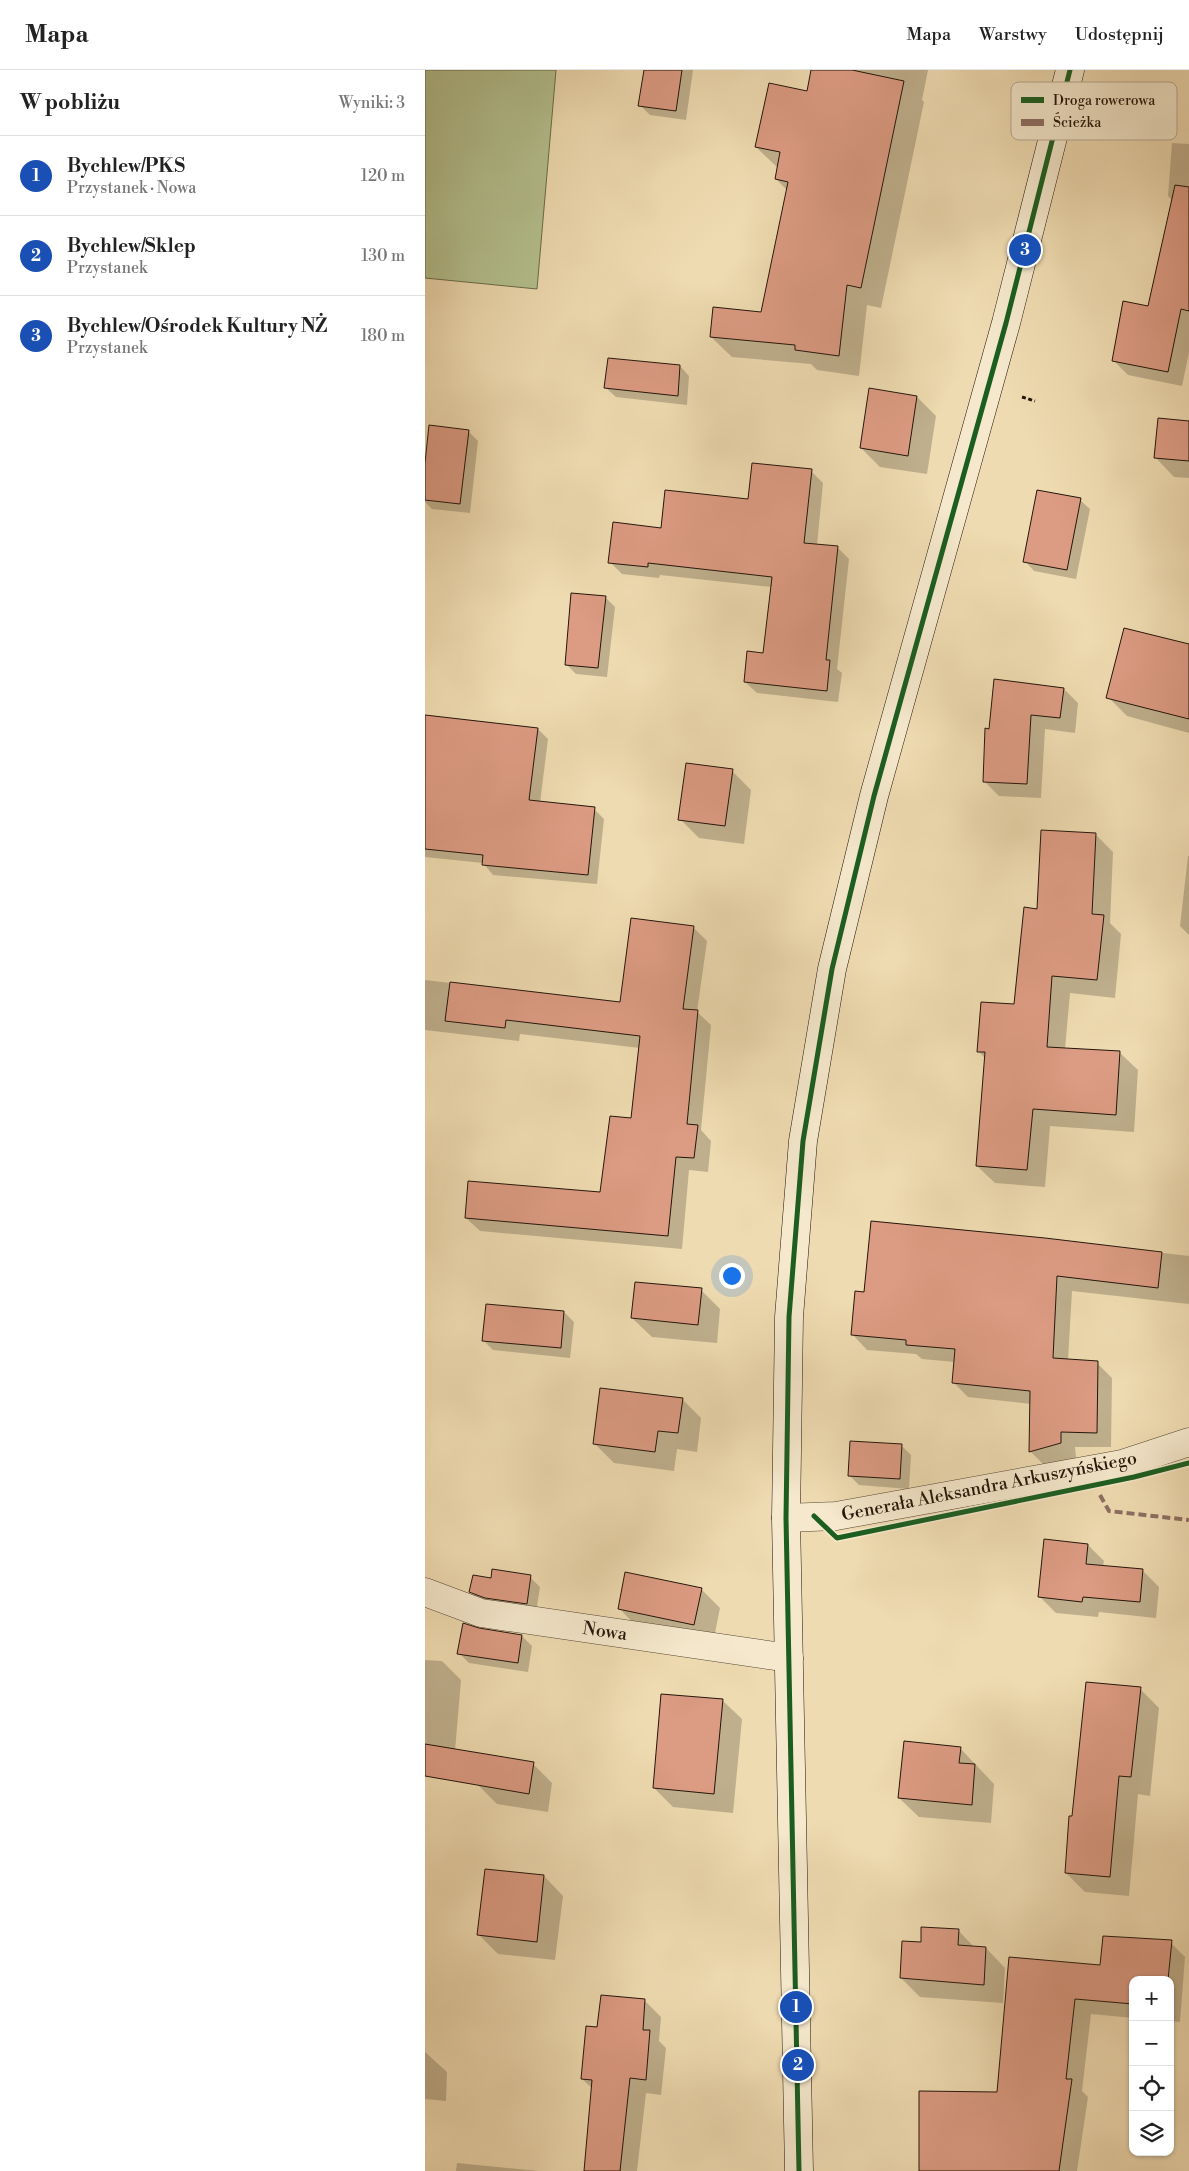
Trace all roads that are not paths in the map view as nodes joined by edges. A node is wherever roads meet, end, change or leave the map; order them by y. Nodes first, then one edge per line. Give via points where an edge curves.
1 (1052, 140) edge
2 (1189, 1442) edge
3 (786, 1518) junction
4 (425, 1592) edge
5 (789, 1658) junction
6 (799, 2171) edge

1 - 3 main road via 1006,323 874,796 833,969 802,1150 789,1317
2 - 3 main road, Generała Aleksandra Arkuszyńskiego via 1122,1464 836,1516
3 - 5 main road
4 - 5 main road, Nowa via 481,1613
5 - 6 main road

